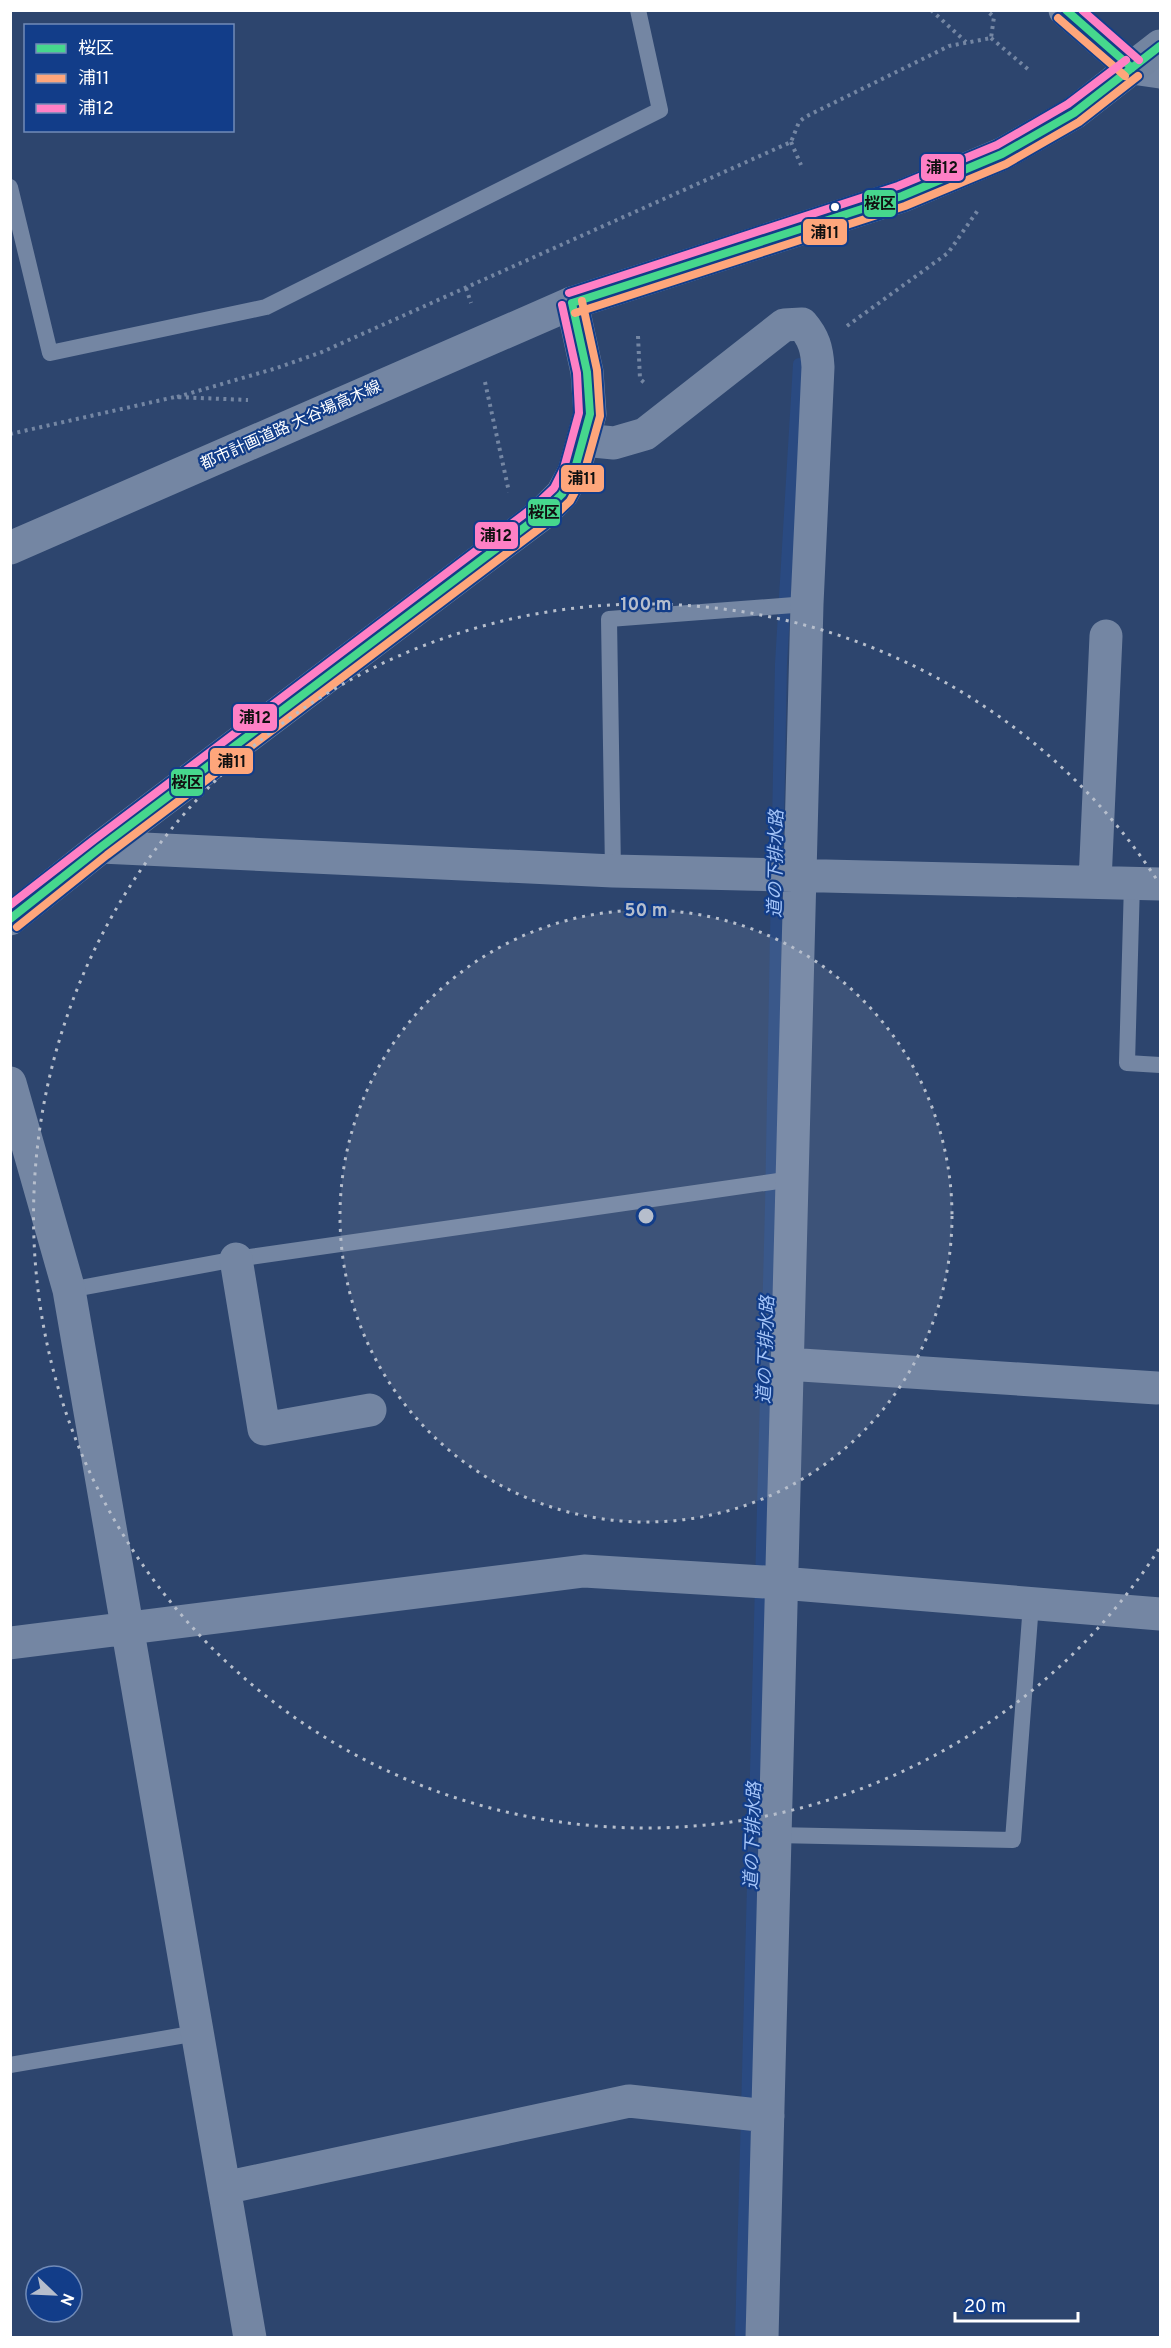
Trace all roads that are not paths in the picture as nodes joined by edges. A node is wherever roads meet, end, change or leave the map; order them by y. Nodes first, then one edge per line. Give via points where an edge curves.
1 (638, 10) edge
2 (1065, 10) edge
3 (1161, 46) edge
4 (1146, 70) edge
5 (10, 187) edge
6 (572, 303) junction
7 (583, 440) junction
8 (10, 548) edge
9 (807, 604) junction
10 (1106, 636) dead end
11 (101, 848) junction
12 (613, 872) junction
13 (800, 874) junction
14 (1095, 882) junction
15 (1146, 883) edge
16 (10, 919) edge
17 (1161, 1065) edge
18 (10, 1083) edge
19 (792, 1179) junction
20 (236, 1259) junction
21 (69, 1290) junction
22 (786, 1364) junction
23 (1157, 1388) dead end
24 (370, 1410) dead end
25 (782, 1583) junction
26 (1031, 1604) junction
27 (1161, 1614) edge
28 (128, 1628) junction
29 (10, 1643) edge
30 (775, 1835) junction
31 (197, 2033) junction
32 (10, 2065) edge
33 (768, 2116) junction
34 (224, 2188) junction
35 (250, 2337) edge
36 (762, 2337) edge

1 - 5 lane via 660,110 266,307 50,353
2 - 4 street
3 - 4 main road
4 - 6 main road via 1002,154 903,196
6 - 7 main road via 590,414
6 - 8 street, 都市計画道路 大谷場高木線
7 - 9 street via 614,442 645,434 784,325 801,324 817,347 818,368
7 - 11 main road via 574,472 562,494 542,514
9 - 12 lane via 609,619
9 - 13 street
10 - 14 street
11 - 12 street
11 - 16 main road
12 - 13 street
13 - 14 street
13 - 19 street
14 - 15 street
15 - 17 lane via 1127,1063
18 - 21 street
19 - 20 lane
19 - 22 street
20 - 21 lane
20 - 24 street via 264,1429
21 - 28 street
22 - 23 street
22 - 25 street
25 - 26 street
25 - 28 street via 584,1571
25 - 30 street
26 - 27 street
26 - 30 lane via 1013,1840
28 - 29 street
28 - 31 street
30 - 33 street
31 - 32 lane
31 - 34 street
33 - 34 street via 629,2101
33 - 36 street
34 - 35 street

